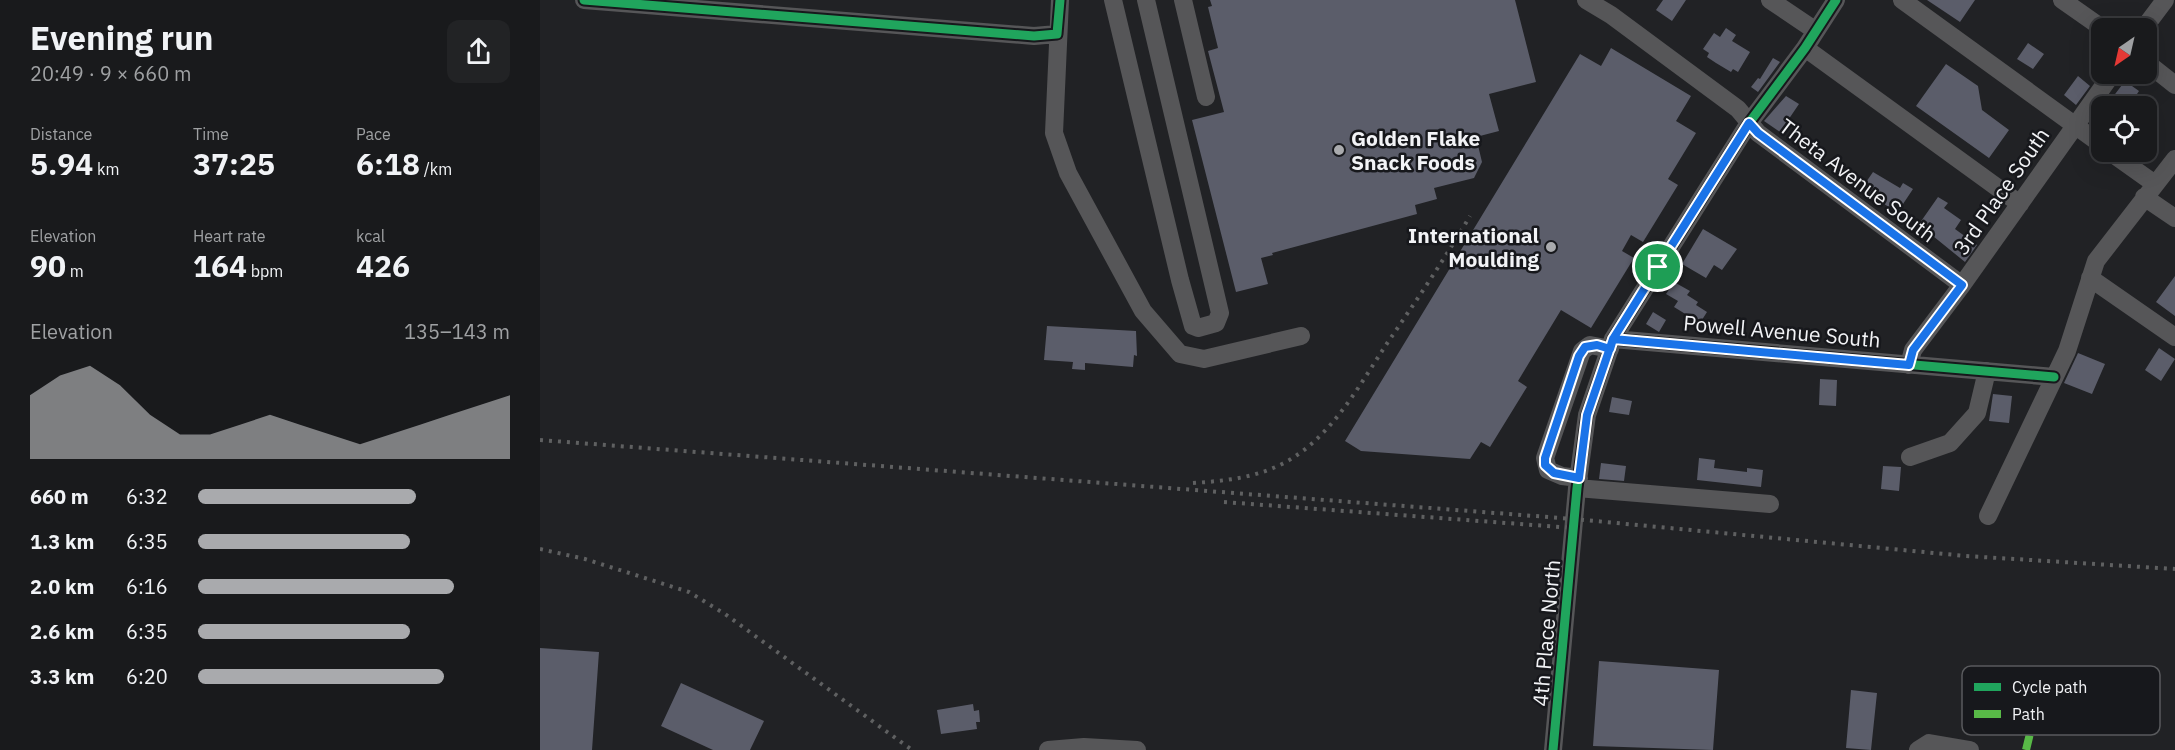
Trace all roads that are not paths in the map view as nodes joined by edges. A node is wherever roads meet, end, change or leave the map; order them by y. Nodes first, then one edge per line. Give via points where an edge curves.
1 (584, 0) edge
2 (1060, 0) edge
3 (1113, 0) edge
4 (1146, 0) edge
5 (1183, 0) edge
6 (1586, 0) edge
7 (1770, 0) edge
8 (1836, 0) edge
9 (1902, 0) edge
10 (2062, 0) edge
11 (2164, 0) edge
12 (2151, 18) edge
13 (2091, 20) edge
14 (1816, 31) junction
15 (1057, 34) junction
16 (1805, 48) junction
17 (2157, 71) edge
18 (2105, 84) edge
19 (2175, 85) edge
20 (1206, 97) dead end
21 (1749, 123) junction
22 (2075, 126) junction
23 (2091, 137) edge
24 (2175, 159) edge
25 (2120, 162) edge
26 (2149, 191) junction
27 (2020, 204) junction
28 (2175, 218) edge
29 (2090, 278) junction
30 (1962, 285) junction
31 (1300, 336) dead end
32 (2175, 337) edge
33 (1611, 344) junction
34 (1909, 365) junction
35 (1987, 371) junction
36 (2054, 377) junction
37 (1910, 457) dead end
38 (1578, 483) junction
39 (1770, 504) dead end
40 (1988, 516) dead end
41 (1048, 750) edge
42 (1137, 750) edge
43 (1553, 750) edge
44 (1918, 750) edge
45 (1970, 750) edge

1 - 15 street via 1034,36
2 - 15 street
3 - 4 street via 1180,280 1193,326 1198,328 1216,323 1220,313
5 - 20 street
6 - 21 street, Theta Avenue South via 1738,109
7 - 14 street
8 - 14 street, 4th Place North
9 - 22 street
10 - 13 street
11 - 12 street
14 - 16 street, 4th Place North
15 - 31 street via 1054,132 1073,183 1152,324 1180,354 1204,359
16 - 21 street, 4th Place North
16 - 27 street
17 - 19 street
18 - 22 street, 3rd Place South
21 - 30 street, Theta Avenue South
21 - 33 street, 4th Place North
22 - 23 street
22 - 27 street, 3rd Place South
24 - 26 street
25 - 26 street
26 - 28 street
26 - 29 street via 2096,261
27 - 30 street, 3rd Place South
29 - 32 street
29 - 36 street via 2067,351
30 - 34 street, 3rd Place South via 1913,350
33 - 34 street, Powell Avenue South
33 - 38 street, 4th Place North via 1587,415
33 - 38 street, Powell Avenue South via 1590,345 1582,351 1545,458 1545,465 1554,473
34 - 35 street, Powell Avenue South
35 - 36 street, Powell Avenue South
35 - 37 street via 1977,413 1950,443
36 - 40 street
38 - 39 street
38 - 43 street, 4th Place North
41 - 42 street
44 - 45 street via 1929,743

